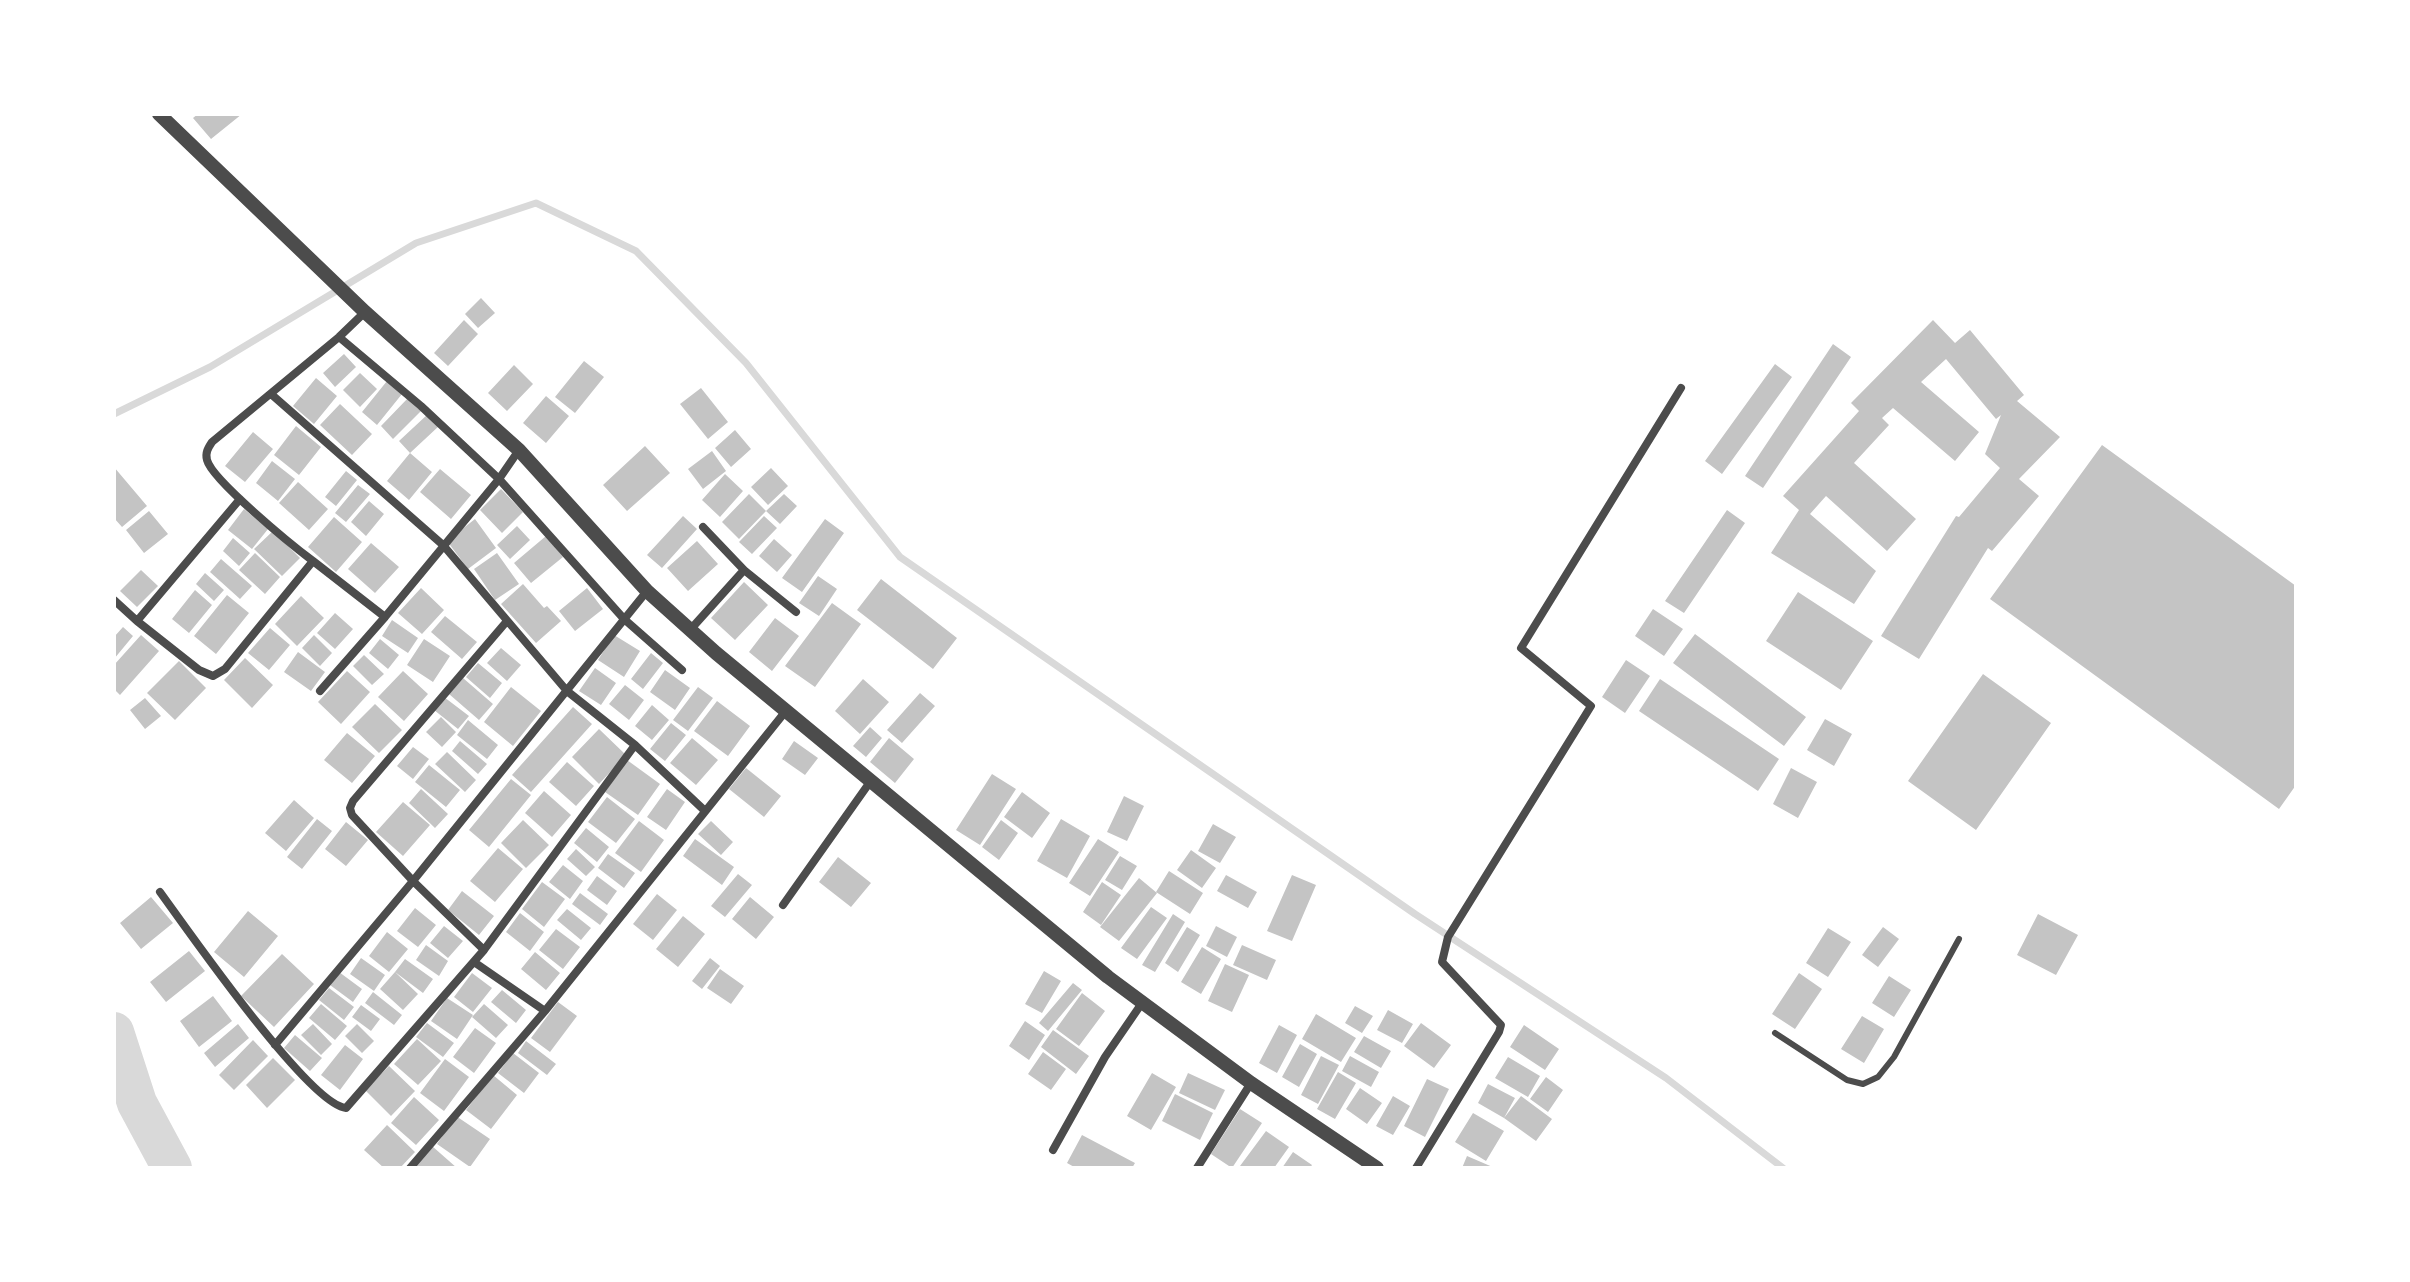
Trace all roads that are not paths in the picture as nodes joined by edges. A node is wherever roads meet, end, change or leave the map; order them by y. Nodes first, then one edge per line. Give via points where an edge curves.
1 (159, 114) edge
2 (363, 310) junction
3 (339, 337) junction
4 (1681, 388) dead end
5 (271, 394) junction
6 (519, 450) junction
7 (499, 479) junction
8 (240, 499) junction
9 (703, 527) dead end
10 (443, 545) junction
11 (313, 561) junction
12 (744, 570) junction
13 (647, 591) junction
14 (114, 600) edge
15 (796, 612) dead end
16 (385, 617) junction
17 (624, 619) junction
18 (137, 621) junction
19 (507, 621) junction
20 (690, 630) junction
21 (682, 670) dead end
22 (320, 691) dead end
23 (567, 691) junction
24 (785, 712) junction
25 (635, 745) junction
26 (870, 782) junction
27 (704, 810) junction
28 (413, 881) junction
29 (160, 892) dead end
30 (783, 905) dead end
31 (1959, 939) dead end
32 (484, 950) junction
33 (474, 962) junction
34 (1142, 1003) junction
35 (545, 1011) junction
36 (1775, 1033) dead end
37 (275, 1045) junction
38 (1251, 1083) junction
39 (1053, 1150) dead end
40 (410, 1168) edge
41 (1197, 1168) edge
42 (1377, 1168) edge
43 (1416, 1168) edge

1 - 2 street
2 - 3 street
2 - 6 street
3 - 5 street
3 - 7 street
4 - 43 street via 1521,648 1591,706 1448,937 1442,962 1501,1025
5 - 8 street via 207,450 210,467
5 - 10 street
6 - 7 street
6 - 13 street
7 - 10 street
7 - 17 street
8 - 11 street
8 - 18 street
9 - 12 street
10 - 16 street
10 - 19 street
11 - 16 street
11 - 18 street via 220,674 199,670
12 - 15 street
12 - 20 street
13 - 17 street
13 - 20 street
14 - 18 street
16 - 22 street
17 - 21 street
17 - 23 street
19 - 23 street
19 - 28 street via 350,808
20 - 24 street
23 - 25 street
23 - 28 street
24 - 26 street
24 - 27 street
25 - 27 street
25 - 32 street
26 - 30 street
26 - 34 street
27 - 35 street
28 - 32 street
28 - 37 street
29 - 37 street
31 - 36 lane via 1878,1077 1863,1084 1847,1080
32 - 33 street
33 - 35 street
33 - 37 street via 346,1108 330,1103
34 - 38 street
34 - 39 street
35 - 40 street
38 - 41 street
38 - 42 street

